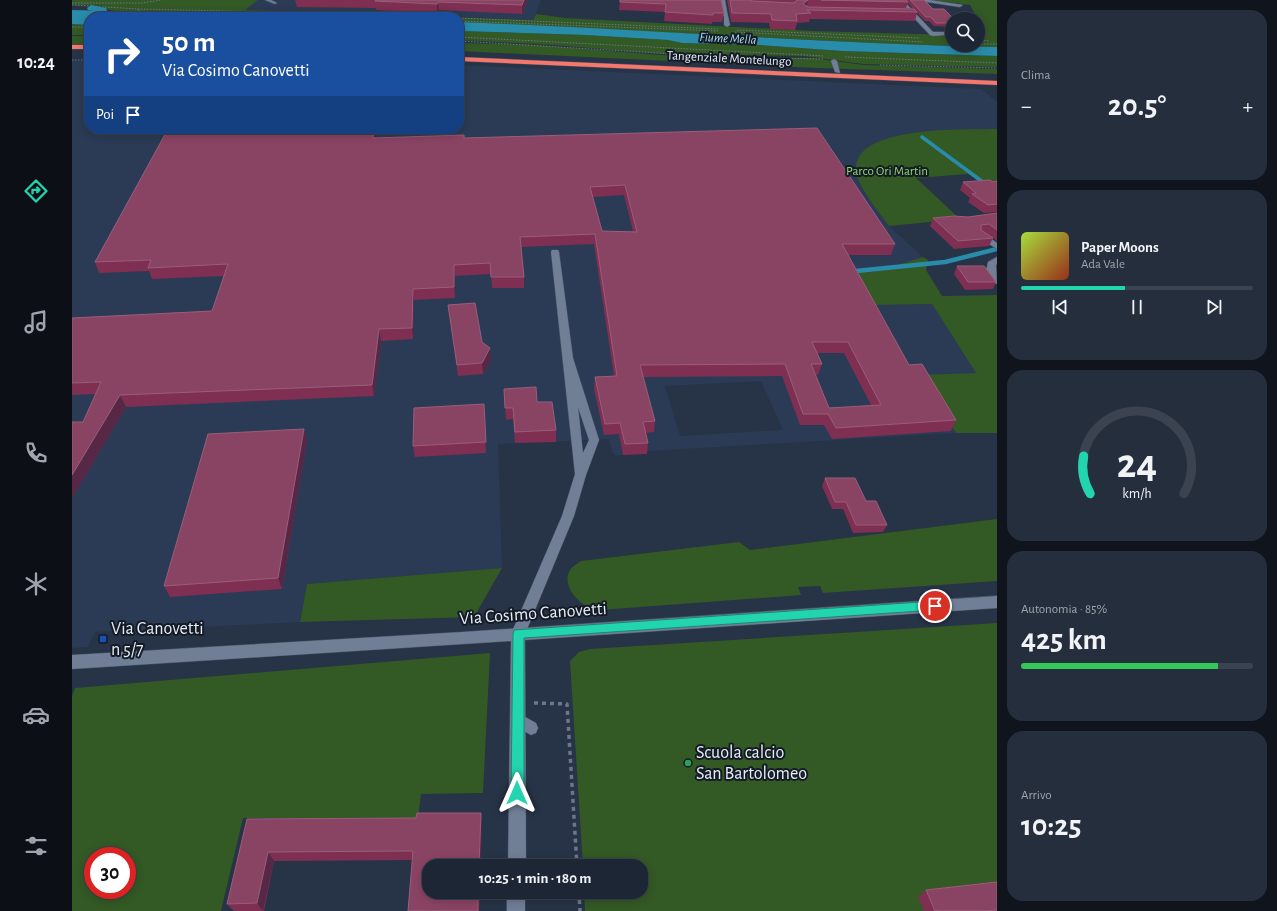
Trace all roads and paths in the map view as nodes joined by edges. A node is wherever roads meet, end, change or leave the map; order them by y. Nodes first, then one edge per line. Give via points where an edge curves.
1 (160, 0) edge
2 (267, 0) edge
3 (722, 0) edge
4 (900, 0) edge
5 (916, 0) edge
6 (275, 3) dead end
7 (72, 4) edge
8 (960, 5) dead end
9 (138, 9) junction
10 (151, 12) edge
11 (272, 12) dead end
12 (906, 14) edge
13 (914, 14) junction
14 (726, 16) joint
15 (464, 18) edge
16 (464, 21) edge
17 (72, 27) edge
18 (84, 27) edge
19 (729, 29) junction
20 (932, 34) joint
21 (945, 34) dead end
22 (464, 37) edge
23 (924, 38) dead end
24 (464, 41) edge
25 (985, 41) edge
26 (989, 41) dead end
27 (926, 42) dead end
28 (985, 44) edge
29 (997, 44) edge
30 (72, 47) edge
31 (84, 47) edge
32 (84, 51) edge
33 (72, 52) edge
34 (464, 55) edge
35 (825, 56) dead end
36 (839, 56) dead end
37 (464, 59) edge
38 (72, 60) edge
39 (84, 60) edge
40 (834, 61) joint
41 (997, 63) edge
42 (880, 65) dead end
43 (997, 68) edge
44 (838, 72) junction
45 (997, 78) edge
46 (997, 83) edge
47 (982, 236) edge
48 (993, 245) edge
49 (555, 252) dead end
50 (997, 260) edge
51 (997, 281) edge
52 (568, 358) junction
53 (580, 475) junction
54 (997, 602) edge
55 (518, 634) junction
56 (72, 662) edge
57 (534, 697) dead end
58 (516, 859) edge
59 (577, 859) edge
60 (516, 899) edge
61 (579, 899) edge
62 (516, 911) edge
63 (580, 911) edge

1 - 7 path via 142,3
2 - 6 lane
3 - 14 street
4 - 13 street
5 - 8 street
7 - 9 path
9 - 10 path
9 - 11 path
12 - 13 street
13 - 20 street
14 - 19 lane
15 - 16 path via 723,31
17 - 18 path
19 - 23 path
19 - 27 path
20 - 21 lane
22 - 35 path
24 - 40 path via 663,54 812,58
25 - 26 path
28 - 29 path
30 - 31 highway
32 - 33 highway
34 - 44 highway, Tangenziale Montelungo
36 - 41 path
37 - 46 highway, Tangenziale Montelungo
38 - 39 path
40 - 44 lane
42 - 43 path
44 - 45 highway, Tangenziale Montelungo
47 - 48 lane
49 - 52 lane
50 - 51 street via 991,264 991,271
52 - 53 lane
52 - 53 lane via 594,440
53 - 55 lane via 568,516
54 - 55 street, Via Cosimo Canovetti
55 - 56 street, Via Cosimo Canovetti
55 - 58 street via 524,724
57 - 59 path via 534,704 567,704
60 - 62 street
61 - 63 path

